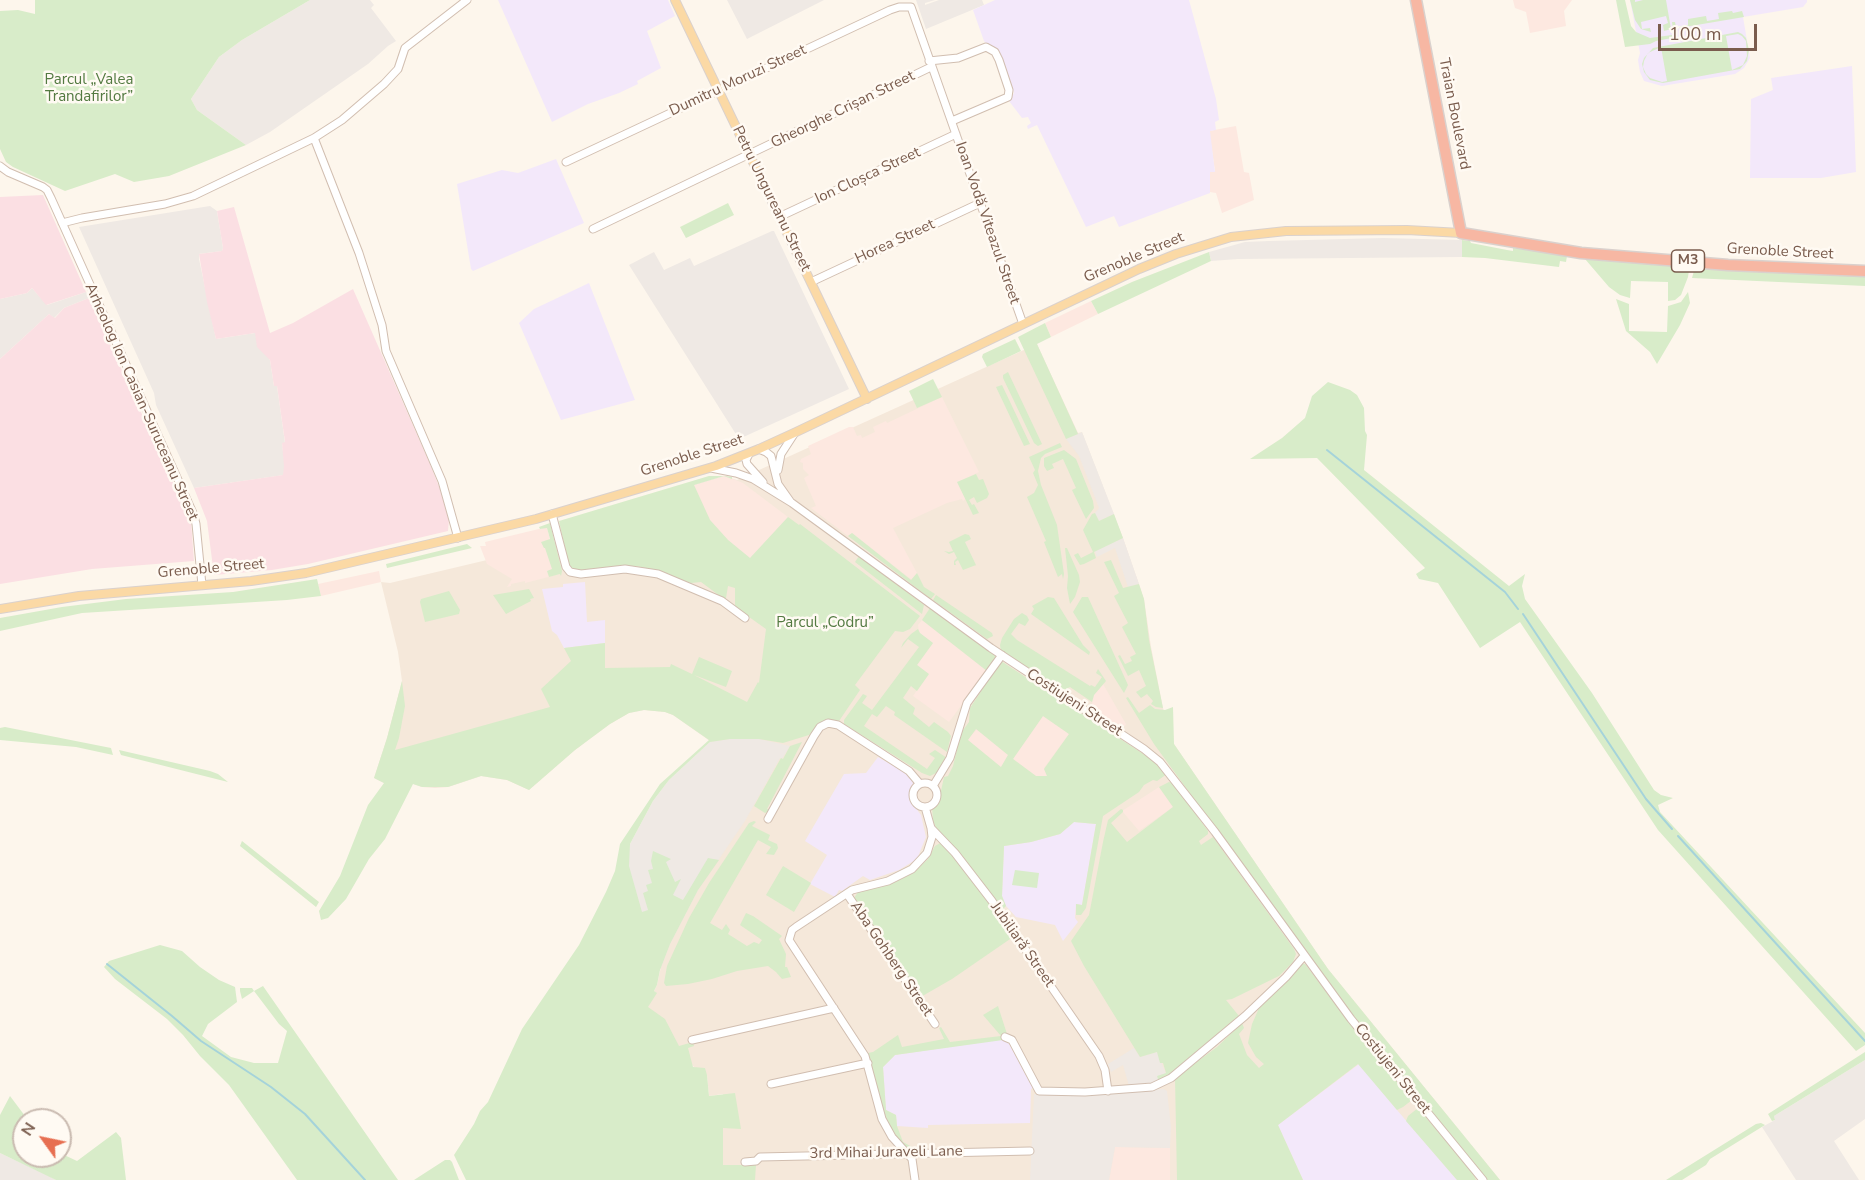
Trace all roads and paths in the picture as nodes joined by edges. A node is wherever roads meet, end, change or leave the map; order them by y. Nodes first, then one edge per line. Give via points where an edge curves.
1 (467, 0) edge
2 (675, 0) edge
3 (1416, 0) edge
4 (910, 7) joint
5 (930, 64) junction
6 (718, 90) junction
7 (1006, 98) joint
8 (952, 121) junction
9 (956, 134) junction
10 (314, 138) junction
11 (750, 155) junction
12 (566, 162) dead end
13 (0, 166) edge
14 (980, 203) junction
15 (780, 217) junction
16 (62, 223) junction
17 (593, 229) dead end
18 (1461, 233) junction
19 (1865, 271) edge
20 (811, 282) junction
21 (1023, 324) junction
22 (867, 399) junction
23 (794, 433) junction
24 (759, 449) junction
25 (749, 453) junction
26 (708, 468) junction
27 (776, 475) junction
28 (760, 479) junction
29 (769, 489) junction
30 (792, 503) junction
31 (552, 514) junction
32 (458, 538) junction
33 (202, 585) junction
34 (0, 609) edge
35 (745, 618) dead end
36 (1002, 655) junction
37 (920, 784) junction
38 (933, 786) junction
39 (925, 807) junction
40 (768, 819) dead end
41 (931, 828) junction
42 (847, 894) junction
43 (1304, 956) junction
44 (834, 1008) junction
45 (935, 1024) dead end
46 (1005, 1037) dead end
47 (692, 1040) dead end
48 (868, 1063) junction
49 (771, 1084) dead end
50 (1108, 1091) junction
51 (1030, 1151) dead end
52 (907, 1152) junction
53 (745, 1162) dead end
54 (915, 1180) edge
55 (1483, 1180) edge

1 - 10 street via 405,48 398,69 384,84
2 - 6 main road, Petru Ungureanu Street
3 - 18 highway, Traian Boulevard
4 - 5 street, Ioan Vodă Viteazul Street
4 - 6 street, Dumitru Moruzi Street via 890,10
5 - 7 street, Gheorghe Crișan Street via 989,48 998,56 1010,93
5 - 8 street, Ioan Vodă Viteazul Street
5 - 11 street, Gheorghe Crișan Street
6 - 11 main road, Petru Ungureanu Street
6 - 12 street, Dumitru Moruzi Street
7 - 8 street, Ioan Vodă Viteazul Street
8 - 9 street, Ioan Vodă Viteazul Street
9 - 14 street, Ioan Vodă Viteazul Street
9 - 15 street, Ion Cloșca Street
10 - 16 street via 193,195
10 - 32 street via 358,253 382,325 386,351 442,481
11 - 15 main road, Petru Ungureanu Street
11 - 17 street, Gheorghe Crișan Street
13 - 16 street, Arheolog Ion Casian-Suruceanu Street via 47,190
14 - 20 street, Horea Street
14 - 21 street, Ioan Vodă Viteazul Street
15 - 20 main road, Petru Ungureanu Street
16 - 33 street, Arheolog Ion Casian-Suruceanu Street via 193,513
18 - 19 highway, Grenoble Street / M3 via 1581,253
18 - 21 main road, Grenoble Street via 1286,231 1231,237 1139,269
20 - 22 main road, Petru Ungureanu Street
21 - 22 main road, Grenoble Street
22 - 23 main road, Grenoble Street
23 - 24 main road, Grenoble Street
23 - 27 street via 781,454
24 - 25 main road, Grenoble Street
24 - 27 street, Costiujeni Street via 771,456
25 - 26 main road, Grenoble Street
25 - 28 street via 747,464
26 - 29 street, Costiujeni Street via 742,474
26 - 31 main road, Grenoble Street
27 - 28 street
27 - 30 street, Costiujeni Street
28 - 29 street
29 - 30 street, Costiujeni Street
30 - 36 street, Costiujeni Street
31 - 32 main road, Grenoble Street
31 - 35 street via 566,567 573,573 625,568 658,574 722,601
32 - 33 main road, Grenoble Street via 306,573
33 - 34 main road, Grenoble Street via 79,596
36 - 38 street via 967,703 950,758
36 - 43 street, Costiujeni Street via 1160,762
37 - 38 street
37 - 39 street via 913,798
37 - 40 street via 909,771 838,725 828,723 813,736
38 - 39 street via 936,799
39 - 41 street, Jubiliară Street
41 - 42 street via 927,853 912,869
41 - 50 street, Jubiliară Street via 992,901 1094,1049 1105,1070
42 - 44 street via 796,927 789,940
42 - 45 street, Aba Gohberg Street
43 - 50 street via 1245,1016 1163,1084
43 - 55 street, Costiujeni Street
44 - 47 street
44 - 48 street
46 - 50 street via 1012,1040 1039,1091
48 - 49 street
48 - 52 street via 882,1119
51 - 52 street, 3rd Mihai Juraveli Lane
52 - 53 street, 3rd Mihai Juraveli Lane via 760,1157
52 - 54 street

